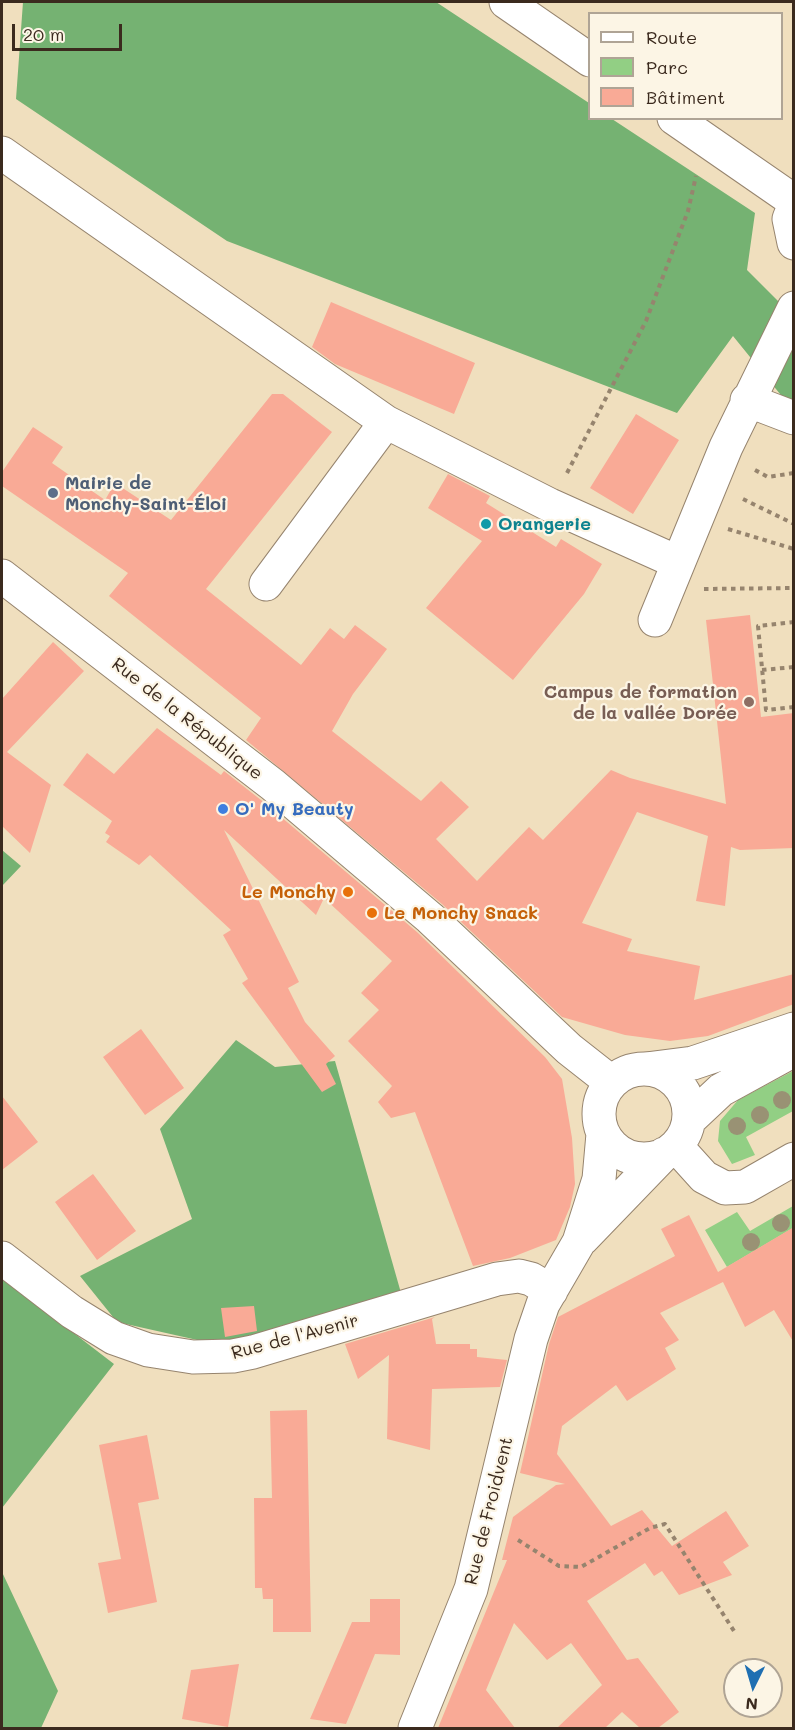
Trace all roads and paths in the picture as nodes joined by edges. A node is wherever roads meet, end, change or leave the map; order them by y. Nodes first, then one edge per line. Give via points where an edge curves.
1 (506, 2) edge
2 (588, 59) edge
3 (677, 120) edge
4 (705, 140) junction
5 (2, 153) edge
6 (794, 201) edge
7 (794, 206) edge
8 (794, 243) edge
9 (794, 308) edge
10 (747, 400) junction
11 (794, 418) edge
12 (386, 422) junction
13 (710, 483) junction
14 (550, 505) junction
15 (694, 518) junction
16 (794, 524) edge
17 (794, 549) edge
18 (2, 576) edge
19 (672, 576) junction
20 (266, 584) dead end
21 (794, 588) edge
22 (655, 620) dead end
23 (794, 622) edge
24 (794, 667) edge
25 (762, 670) junction
26 (794, 707) edge
27 (794, 1029) edge
28 (794, 1050) edge
29 (646, 1069) junction
30 (611, 1082) junction
31 (603, 1134) junction
32 (676, 1140) junction
33 (794, 1159) edge
34 (579, 1242) junction
35 (2, 1258) edge
36 (551, 1291) junction
37 (488, 1520) junction
38 (734, 1631) dead end
39 (415, 1728) edge

1 - 2 street
3 - 4 street
4 - 6 street
4 - 14 path via 688,211 646,321
5 - 12 street
7 - 8 street via 789,219
9 - 10 street
10 - 11 street
10 - 13 street
12 - 14 street
12 - 20 street
13 - 15 street
13 - 16 path
14 - 19 street
15 - 17 path
15 - 19 street
18 - 30 street, Rue de la République via 273,785 430,918 569,1049
19 - 21 path
19 - 22 street
23 - 25 path via 758,626
24 - 25 path
25 - 26 path via 766,710
27 - 29 street via 704,1060
28 - 32 street via 721,1090
29 - 30 street
29 - 32 street via 676,1082 685,1096
30 - 31 street via 600,1103
31 - 32 street via 613,1146 633,1158 648,1159
31 - 34 street via 598,1179
32 - 33 street via 704,1177 725,1188 745,1187
32 - 34 street
34 - 36 street
35 - 36 street, Rue de l'Avenir via 98,1330 148,1350 193,1357 253,1352 496,1279 519,1276
36 - 37 street, Rue de Froidvent via 531,1339
37 - 38 path via 559,1566 581,1567 650,1528 665,1524
37 - 39 street, Rue de Froidvent via 464,1609

